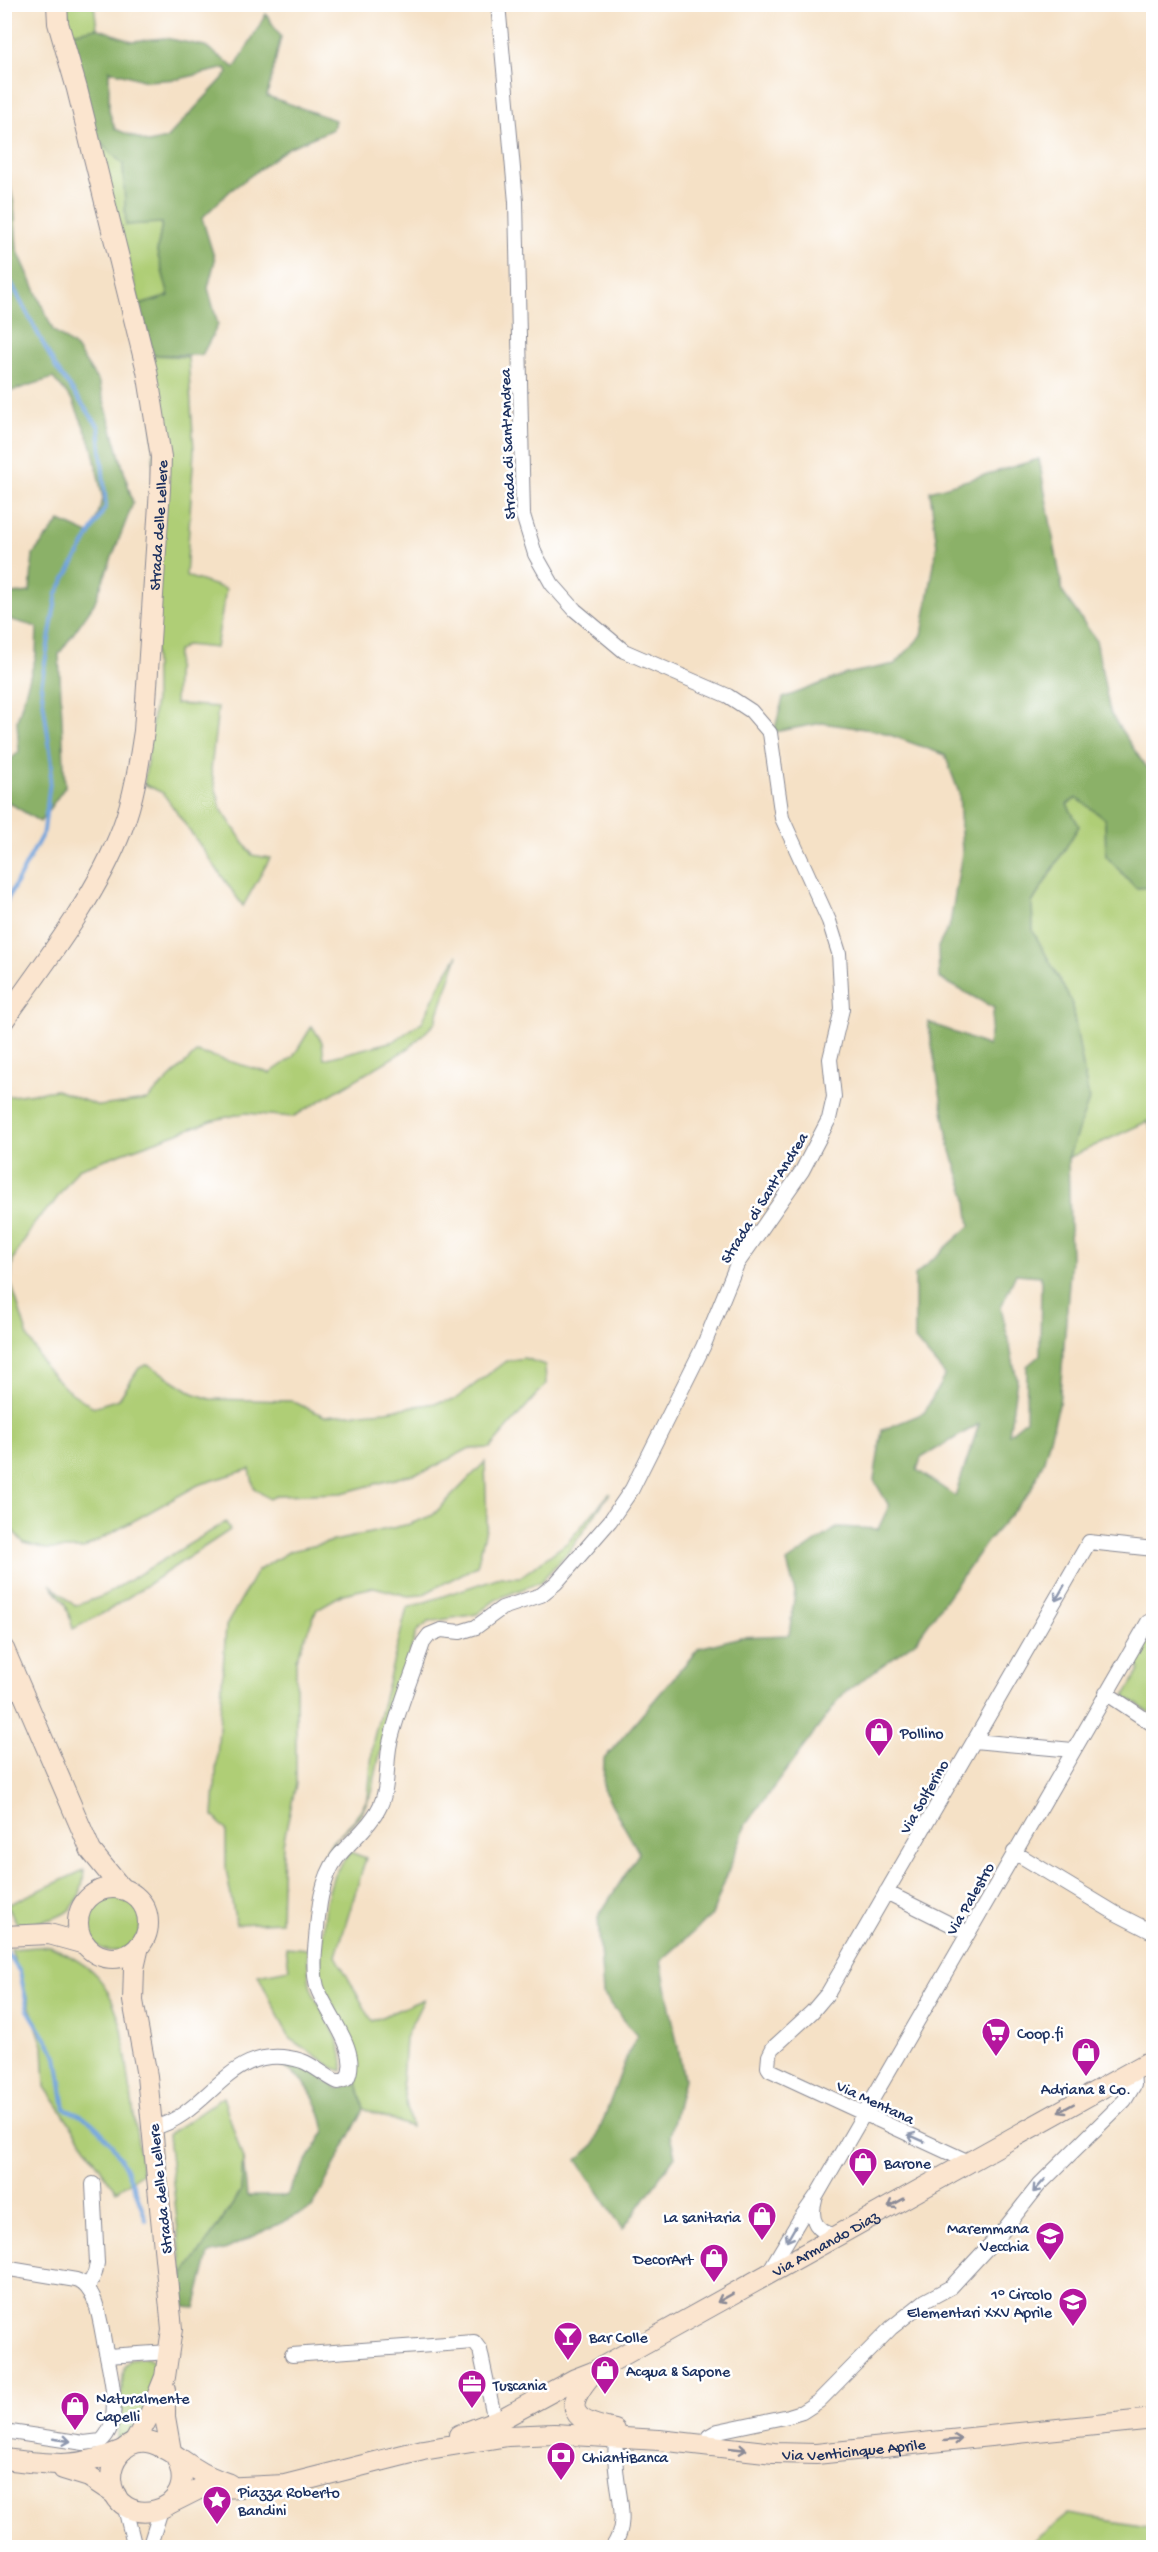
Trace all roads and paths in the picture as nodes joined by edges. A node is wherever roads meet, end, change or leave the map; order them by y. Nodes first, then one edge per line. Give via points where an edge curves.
1 (57, 4) edge
2 (498, 4) edge
3 (4, 1020) edge
4 (1154, 1549) edge
5 (1154, 1620) edge
6 (4, 1649) edge
7 (1106, 1694) junction
8 (1154, 1725) edge
9 (974, 1741) junction
10 (1073, 1750) junction
11 (91, 1851) junction
12 (1014, 1852) junction
13 (122, 1889) junction
14 (886, 1892) junction
15 (83, 1907) junction
16 (37, 1933) junction
17 (968, 1933) junction
18 (1154, 1933) edge
19 (4, 1936) edge
20 (85, 1944) junction
21 (139, 1946) junction
22 (102, 1956) junction
23 (133, 2001) junction
24 (1154, 2059) edge
25 (770, 2070) joint
26 (1133, 2070) junction
27 (864, 2114) junction
28 (153, 2128) junction
29 (969, 2162) junction
30 (93, 2184) dead end
31 (817, 2195) junction
32 (837, 2236) junction
33 (4, 2268) edge
34 (767, 2275) junction
35 (88, 2287) junction
36 (170, 2352) junction
37 (292, 2355) dead end
38 (107, 2356) junction
39 (593, 2372) junction
40 (165, 2377) junction
41 (540, 2399) junction
42 (1154, 2419) edge
43 (502, 2428) junction
44 (4, 2431) edge
45 (548, 2434) junction
46 (616, 2439) junction
47 (659, 2440) junction
48 (704, 2445) junction
49 (129, 2447) junction
50 (173, 2453) junction
51 (4, 2459) edge
52 (43, 2464) junction
53 (235, 2486) junction
54 (120, 2500) junction
55 (166, 2506) junction
56 (135, 2547) edge
57 (149, 2547) edge
58 (612, 2547) edge

1 - 3 main road, Strada delle Lellere via 58,23 147,371 161,457 160,489 144,731 122,828 62,938
2 - 28 street, Strada di Sant'Andrea via 516,202 525,523 535,554 552,584 575,610 624,651 728,696 751,711 770,733 782,818 829,921 839,953 842,1009 830,1059 834,1097 820,1140 738,1264 703,1347 632,1489 610,1521 541,1595 502,1608 476,1627 460,1632 435,1632 423,1643 389,1746 386,1788 379,1809 336,1860 324,1883 315,1954 316,1979 347,2047 351,2064 347,2079 338,2082 305,2062 267,2056 228,2075 174,2120
4 -> 9 street via 1089,1542
5 - 7 street, Via Palestro via 1148,1622
6 - 11 main road
7 - 8 street
7 - 10 street, Via Palestro
9 - 10 street
9 - 14 street, Via Solferino
10 - 12 street, Via Palestro
11 - 13 main road
11 - 15 main road via 92,1881
12 - 17 street, Via Palestro
12 - 18 street
13 - 15 main road via 103,1890
13 - 21 main road via 141,1902 146,1913 148,1924
14 - 17 street
14 - 25 street, Via Solferino via 821,2002 771,2052 767,2064
15 - 16 main road via 66,1922
15 - 20 main road via 80,1935
16 - 19 main road
16 - 20 main road
17 - 27 street, Via Palestro
20 - 22 main road
21 - 22 main road via 122,1957
21 - 23 main road, Strada delle Lellere
22 - 23 main road, Strada delle Lellere via 117,1971
23 - 28 main road, Strada delle Lellere
24 - 26 main road, Via Armando Diaz
25 - 27 street, Via Mentana
26 -> 29 main road, Via Armando Diaz
26 -> 48 street via 1134,2085 1125,2100 1045,2178 951,2287 925,2301 891,2328 810,2407 789,2416 718,2432 709,2436
29 -> 27 street, Via Mentana
27 - 31 street, Via Palestro
28 - 36 main road, Strada delle Lellere via 171,2311
29 -> 32 main road, Via Armando Diaz
30 - 35 street via 97,2263
31 - 32 street, Via Palestro via 812,2213 815,2223 822,2231
31 -> 34 street, Via Palestro
32 - 34 main road, Via Armando Diaz
33 - 35 street via 76,2280
34 -> 39 main road, Via Armando Diaz
35 - 38 street
36 - 38 street
36 - 40 main road, Strada delle Lellere
37 - 43 street via 474,2342 480,2350
44 -> 38 street via 90,2443 104,2439 115,2400
39 - 41 main road, Via Armando Diaz
39 - 47 main road via 575,2396 579,2416 599,2427
40 - 49 main road, Strada delle Lellere via 150,2414
40 - 50 main road, Strada delle Lellere via 165,2417
41 - 43 main road, Via Armando Diaz
41 - 45 main road via 530,2414 532,2424
41 - 45 main road via 555,2398 564,2407 564,2424
48 -> 42 main road, Via Venticinque Aprile via 816,2454
43 - 45 main road, Via Armando Diaz
43 - 53 main road, Via Armando Diaz via 292,2484
45 - 46 main road, Via Venticinque Aprile
46 - 47 main road, Via Venticinque Aprile
46 - 58 street via 622,2522
47 - 48 main road, Via Venticinque Aprile
49 - 50 main road, Via Armando Diaz via 154,2442
49 - 52 main road via 83,2464
49 - 54 main road via 117,2457 111,2476
50 - 53 main road, Via Armando Diaz via 203,2474
50 - 55 main road via 180,2465 181,2485
51 - 52 main road
52 - 54 main road via 89,2477
53 - 55 main road, Via Armando Diaz via 199,2489
54 - 55 main road via 141,2512
54 - 56 street
55 - 57 street

